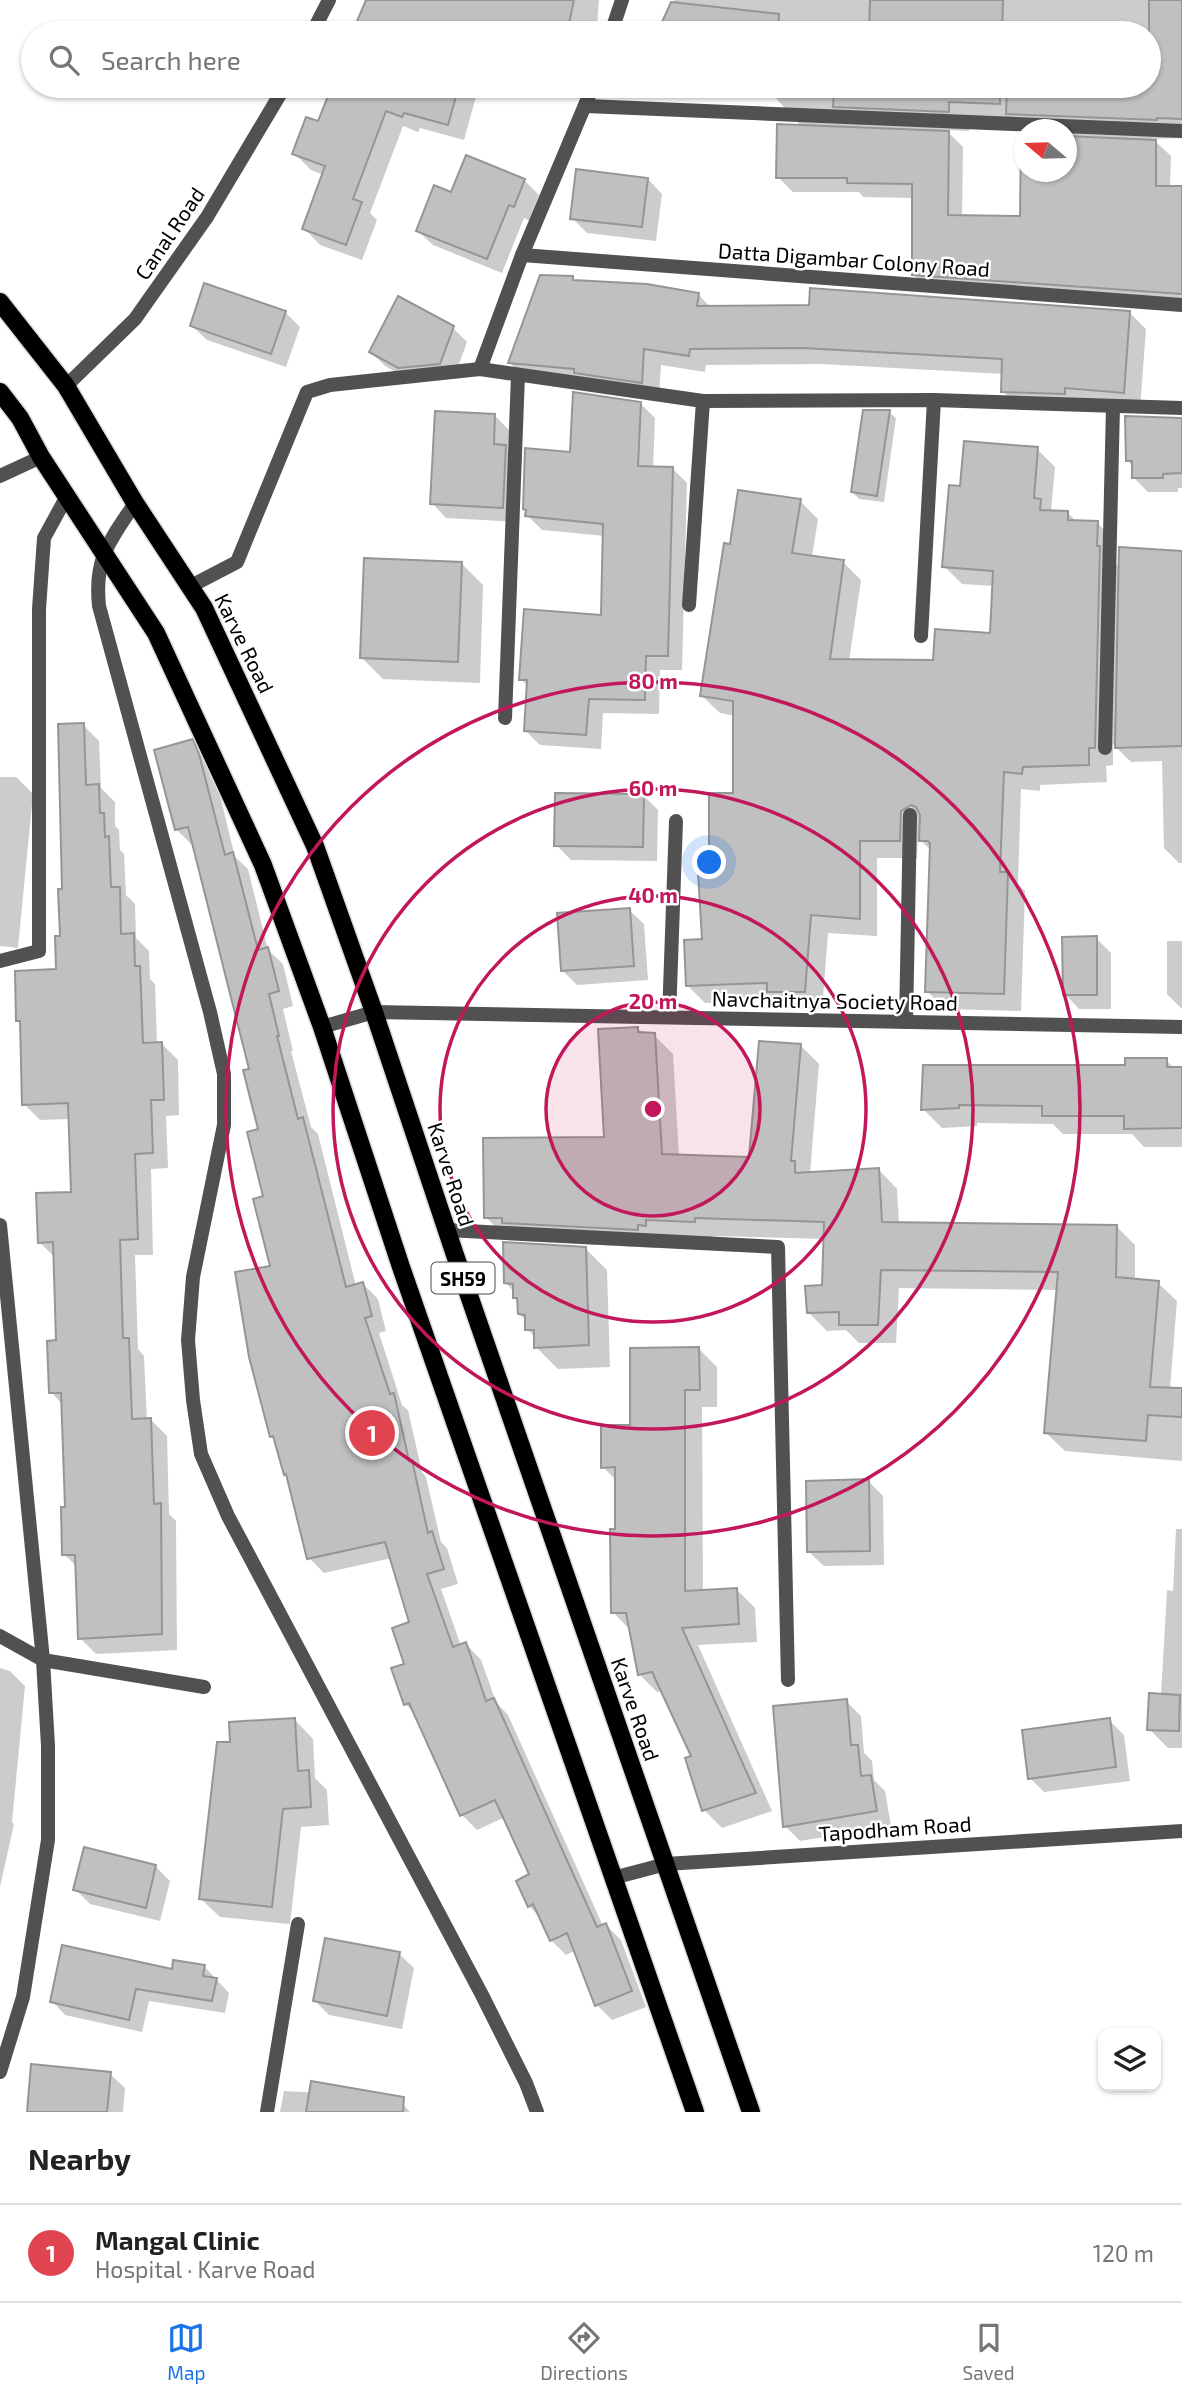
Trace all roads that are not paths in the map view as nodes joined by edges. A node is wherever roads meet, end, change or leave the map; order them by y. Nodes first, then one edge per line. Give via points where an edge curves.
1 (329, 0) edge
2 (622, 0) edge
3 (318, 21) edge
4 (615, 21) edge
5 (278, 98) edge
6 (589, 98) edge
7 (586, 106) junction
8 (1182, 131) edge
9 (522, 255) junction
10 (0, 302) edge
11 (1182, 305) edge
12 (480, 369) junction
13 (518, 375) junction
14 (66, 386) junction
15 (0, 392) edge
16 (934, 400) junction
17 (703, 401) junction
18 (1113, 406) junction
19 (1182, 408) edge
20 (41, 457) junction
21 (0, 476) edge
22 (66, 496) junction
23 (135, 503) junction
24 (103, 552) junction
25 (191, 586) junction
26 (689, 605) dead end
27 (921, 636) dead end
28 (505, 718) dead end
29 (1105, 748) dead end
30 (910, 815) dead end
31 (676, 821) dead end
32 (0, 961) edge
33 (374, 1012) junction
34 (669, 1017) junction
35 (906, 1022) junction
36 (322, 1027) junction
37 (1182, 1027) edge
38 (0, 1225) edge
39 (447, 1230) junction
40 (0, 1636) edge
41 (43, 1660) junction
42 (788, 1680) dead end
43 (204, 1687) dead end
44 (1182, 1831) edge
45 (666, 1864) junction
46 (613, 1878) junction
47 (298, 1924) dead end
48 (0, 2072) edge
49 (267, 2112) edge
50 (537, 2112) edge
51 (695, 2112) edge
52 (751, 2112) edge

1 - 3 street
2 - 4 street
5 - 14 street, Canal Road via 206,217 135,319
6 - 7 street
7 - 8 street
7 - 9 street
9 - 11 street, Datta Digambar Colony Road
9 - 12 street
10 - 14 main road, Karve Road
12 - 13 street
12 - 25 street via 330,385 307,392 237,562
13 - 17 street
13 - 28 street
14 - 23 main road, Karve Road / SH59
15 - 20 main road
16 - 17 street
16 - 18 street
16 - 27 street
17 - 26 street
18 - 19 street
18 - 29 street
20 - 21 street
20 - 22 main road
22 - 24 main road, SH59
22 - 32 street via 44,538 39,609 39,951
23 - 24 street
23 - 25 main road, Karve Road / SH59
24 - 36 main road, SH59 via 156,633 206,740 263,865
24 - 50 street via 99,606 224,1074 224,1125 193,1277 188,1340 201,1454 228,1516 482,1995
25 - 33 main road, Karve Road / SH59 via 314,846
30 - 35 street
31 - 34 street
33 - 34 street, Navchaitnya Society Road
33 - 36 street, Navchaitnya Society Road
33 - 39 main road, Karve Road / SH59
34 - 35 street, Navchaitnya Society Road
35 - 37 street, Navchaitnya Society Road
36 - 46 main road, SH59
38 - 41 street
39 - 42 street via 778,1247
39 - 45 main road, Karve Road / SH59
40 - 41 street
41 - 43 street
41 - 48 street via 48,1840 23,1997
44 - 45 street, Tapodham Road
45 - 46 street, Tapodham Road
45 - 52 main road, Karve Road / SH59
46 - 51 main road, SH59
47 - 49 street

